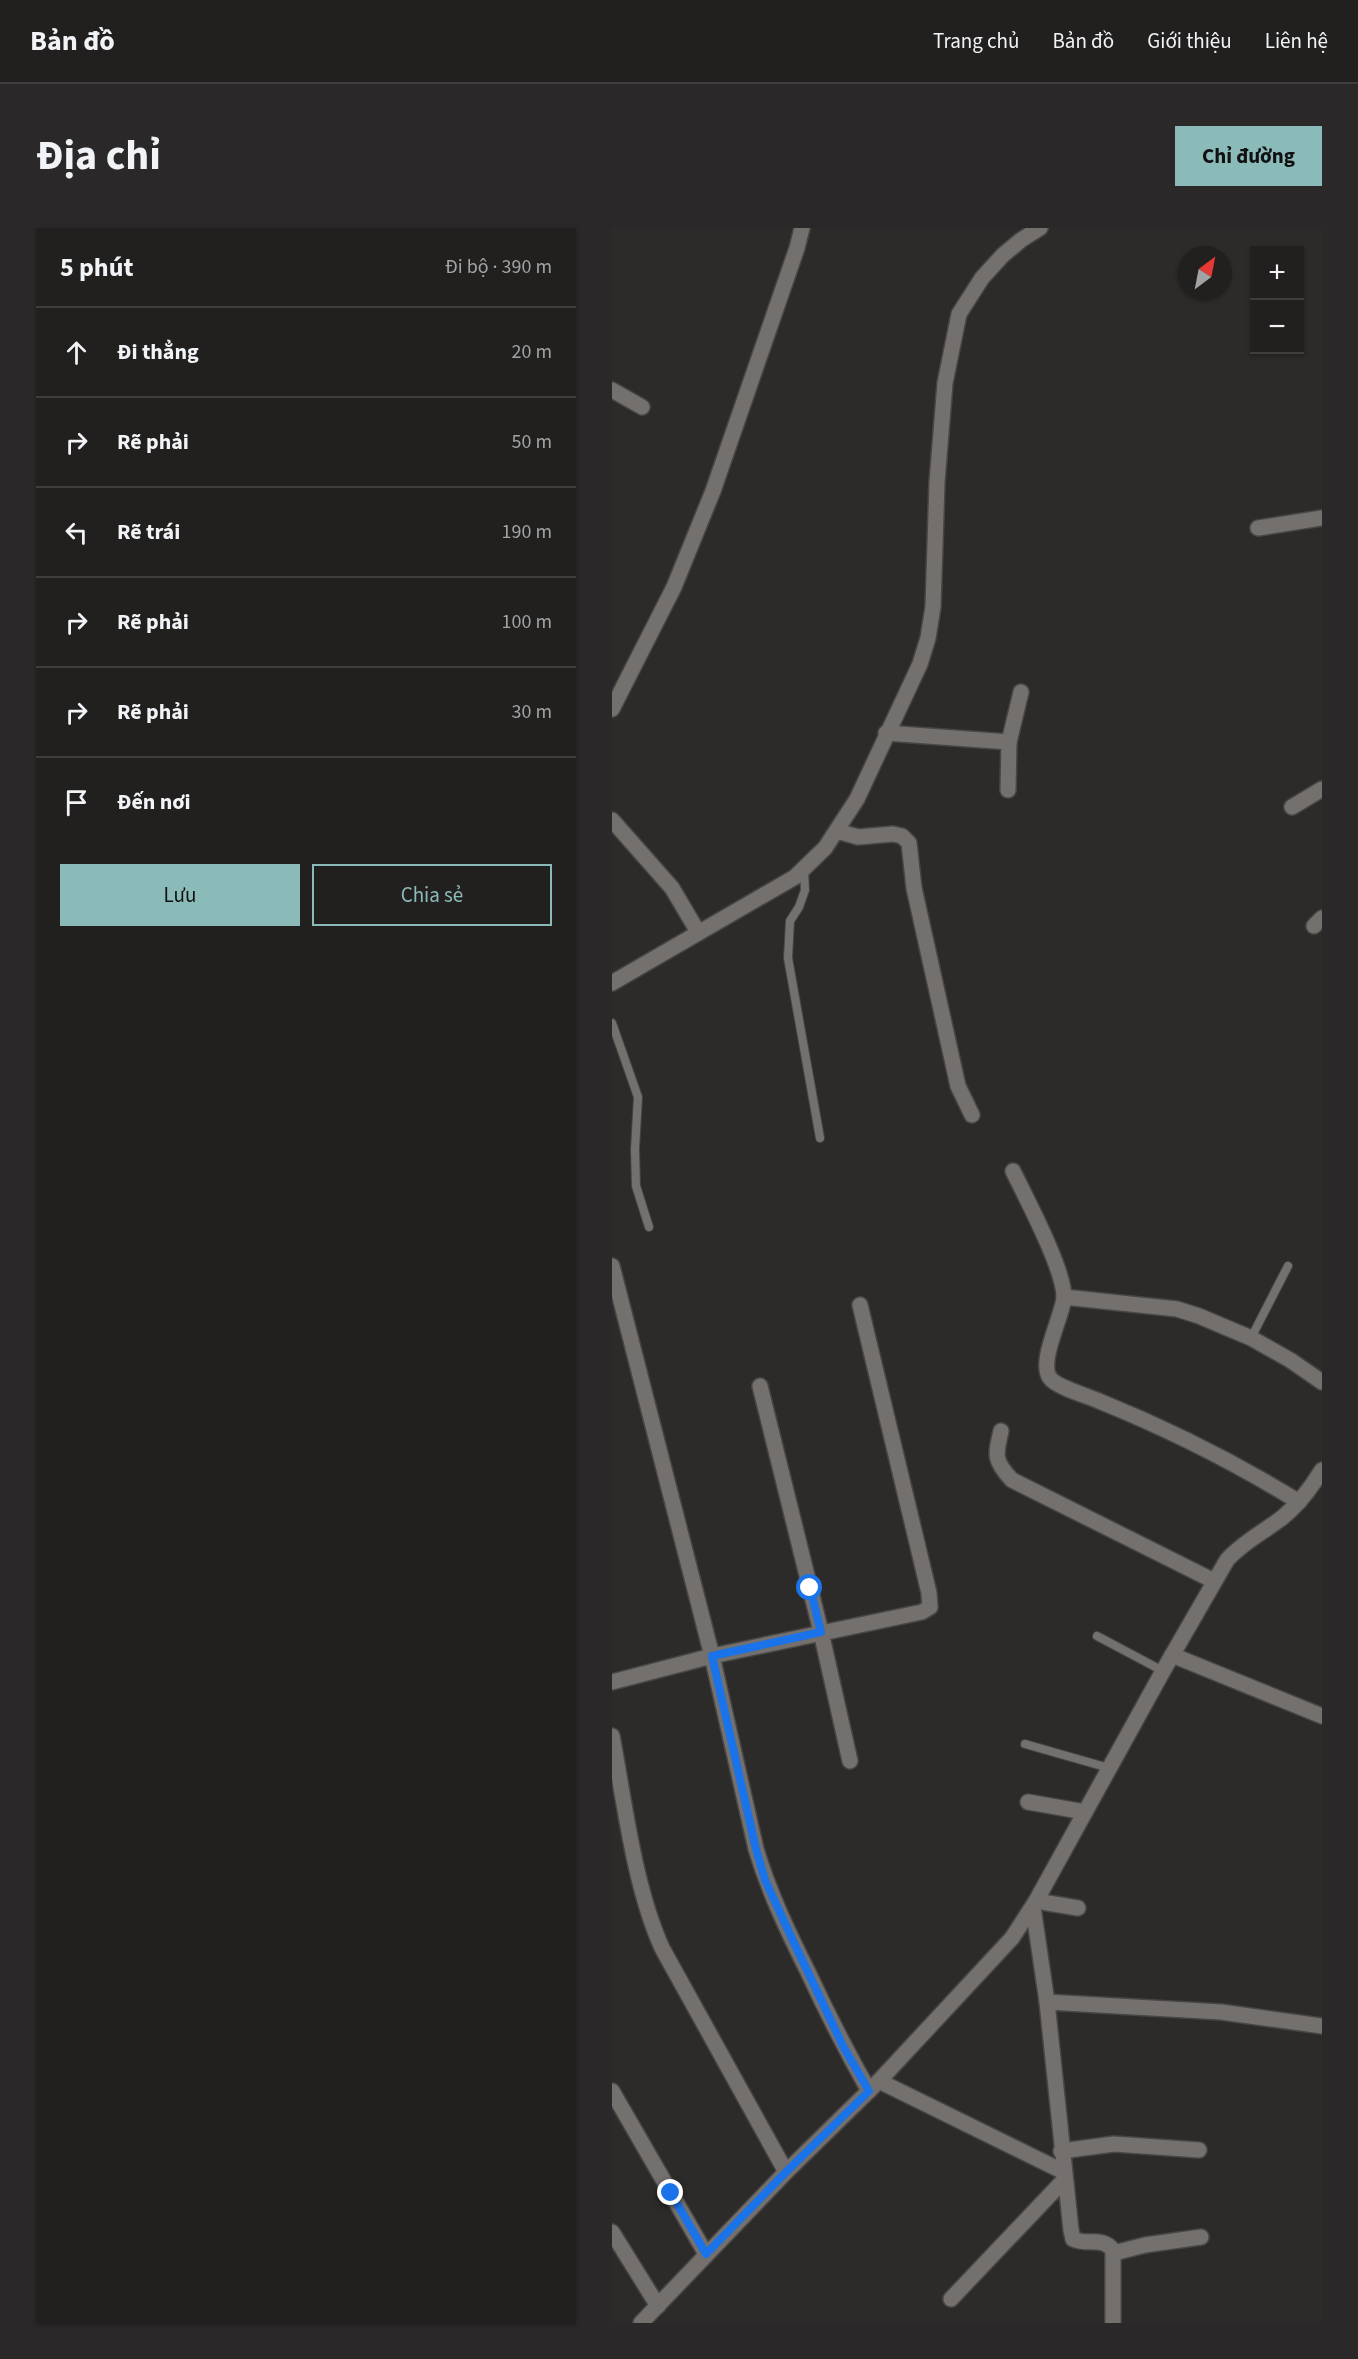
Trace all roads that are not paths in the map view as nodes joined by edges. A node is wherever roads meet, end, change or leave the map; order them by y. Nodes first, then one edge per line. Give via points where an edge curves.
1 (802, 228) edge
2 (1040, 228) edge
3 (612, 390) edge
4 (642, 407) dead end
5 (1322, 518) edge
6 (1258, 528) dead end
7 (1021, 692) dead end
8 (612, 709) edge
9 (886, 733) junction
10 (1009, 742) junction
11 (1322, 789) edge
12 (1008, 790) dead end
13 (1292, 807) dead end
14 (612, 820) edge
15 (837, 831) junction
16 (804, 870) junction
17 (698, 932) junction
18 (612, 983) edge
19 (612, 1023) edge
20 (972, 1115) dead end
21 (820, 1138) dead end
22 (1013, 1171) dead end
23 (649, 1227) dead end
24 (612, 1266) edge
25 (1288, 1266) dead end
26 (1064, 1298) junction
27 (860, 1305) dead end
28 (1251, 1338) junction
29 (1322, 1382) edge
30 (760, 1386) dead end
31 (1001, 1431) dead end
32 (1322, 1470) edge
33 (1299, 1502) junction
34 (1214, 1581) junction
35 (821, 1632) junction
36 (1097, 1636) dead end
37 (1172, 1655) junction
38 (712, 1656) junction
39 (1163, 1671) junction
40 (612, 1682) edge
41 (1322, 1716) edge
42 (612, 1736) edge
43 (1025, 1744) dead end
44 (850, 1761) dead end
45 (1109, 1768) junction
46 (1028, 1802) dead end
47 (1085, 1812) junction
48 (1034, 1904) junction
49 (1078, 1908) dead end
50 (1047, 2002) junction
51 (1322, 2026) edge
52 (874, 2086) junction
53 (612, 2091) edge
54 (1199, 2150) dead end
55 (1061, 2151) junction
56 (786, 2172) junction
57 (1065, 2175) junction
58 (612, 2232) edge
59 (1202, 2237) dead end
60 (1114, 2253) junction
61 (706, 2254) junction
62 (951, 2299) dead end
63 (658, 2306) junction
64 (641, 2323) edge
65 (1113, 2323) edge

1 - 8 street via 713,491 674,587
2 - 9 street via 1012,247 982,278 959,314 945,383 928,638 920,664
3 - 4 street
5 - 6 street
7 - 10 street
9 - 10 street
9 - 15 street via 857,799
10 - 12 street
11 - 13 street
14 - 17 street via 672,888
15 - 16 street
15 - 20 street via 858,837 893,834 909,843 914,888 958,1086
16 - 17 street
16 - 21 lane via 805,890 790,921 788,958
17 - 18 street
19 - 23 lane via 639,1097 636,1186
22 - 26 street via 1049,1249
24 - 38 street
25 - 28 lane
26 - 28 street via 1177,1309
26 - 33 street via 1046,1365 1050,1378 1212,1453
27 - 35 street via 930,1607 922,1612
28 - 29 street
30 - 35 street
31 - 34 street via 996,1455 999,1466 1012,1480
32 - 33 street
33 - 34 street via 1239,1546
34 - 37 street
35 - 38 street
35 - 44 street
36 - 39 lane
37 - 39 street
37 - 41 street
38 - 40 street
38 - 52 street via 765,1880 844,2048
39 - 45 street
42 - 56 street via 653,1927
43 - 45 lane
45 - 47 street
46 - 47 street
47 - 48 street
48 - 49 street
48 - 50 street
48 - 52 street via 1000,1952
50 - 51 street via 1221,2012
50 - 55 street
52 - 56 street
52 - 57 street
53 - 61 street
54 - 55 street via 1114,2144
55 - 57 street
56 - 61 street
57 - 60 street via 1073,2239 1102,2241
57 - 62 street
58 - 63 street
59 - 60 street
60 - 65 street
61 - 63 street
63 - 64 street

